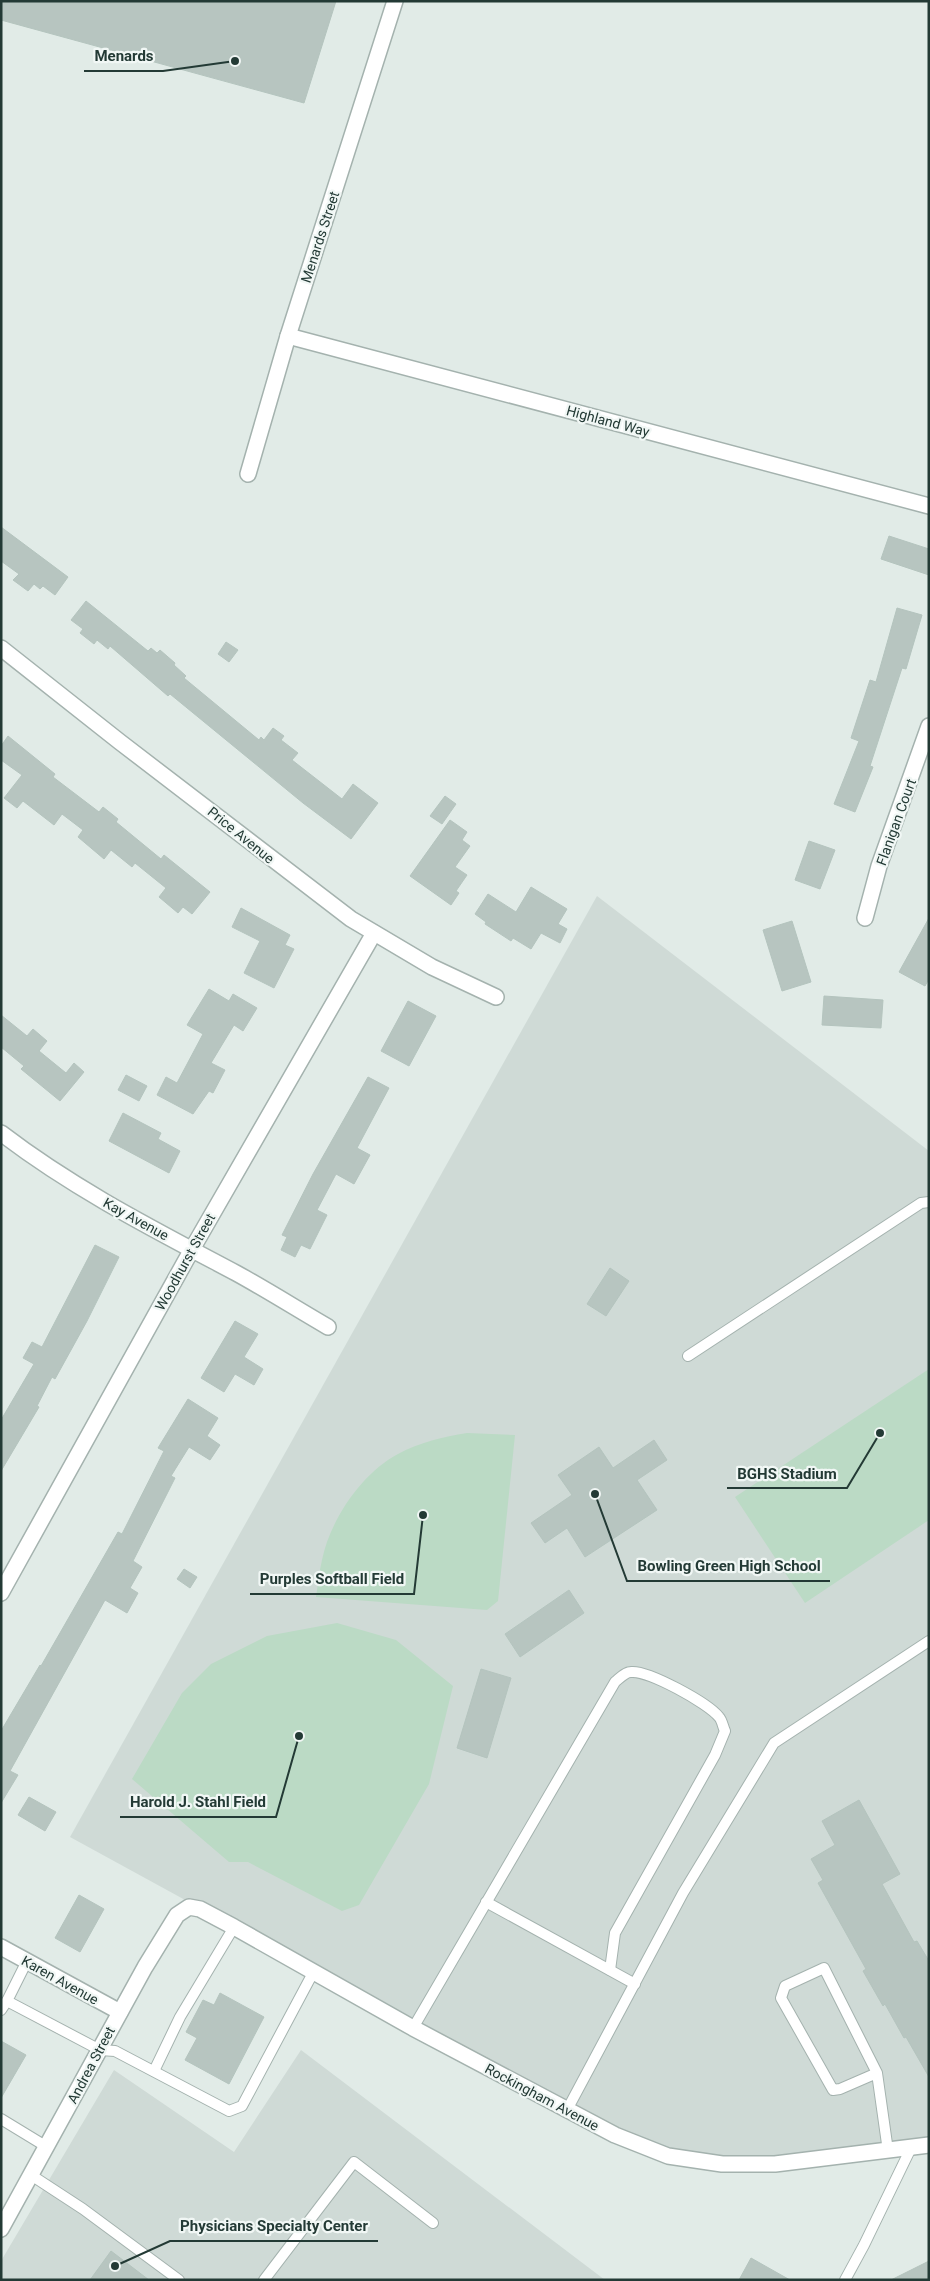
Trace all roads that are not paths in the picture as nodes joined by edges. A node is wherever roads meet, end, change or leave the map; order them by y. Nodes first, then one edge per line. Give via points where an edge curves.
1 (396, 1) edge
2 (288, 336) junction
3 (248, 474) dead end
4 (929, 506) edge
5 (1, 648) edge
6 (929, 726) edge
7 (865, 918) dead end
8 (374, 933) junction
9 (496, 997) dead end
10 (1, 1132) edge
11 (929, 1202) edge
12 (191, 1251) junction
13 (328, 1327) dead end
14 (688, 1356) dead end
15 (1, 1593) edge
16 (929, 1641) edge
17 (486, 1902) junction
18 (188, 1908) joint
19 (234, 1927) junction
20 (1, 1947) edge
21 (27, 1961) junction
22 (610, 1970) junction
23 (314, 1972) junction
24 (635, 1984) junction
25 (4, 2005) edge
26 (120, 2012) junction
27 (413, 2028) junction
28 (100, 2050) junction
29 (154, 2071) junction
30 (876, 2073) junction
31 (567, 2110) junction
32 (1, 2119) edge
33 (929, 2145) edge
34 (47, 2147) junction
35 (911, 2148) junction
36 (888, 2151) junction
37 (31, 2175) junction
38 (434, 2223) dead end
39 (1, 2229) edge
40 (179, 2280) edge
41 (264, 2280) edge
42 (845, 2280) edge

1 - 2 street, Menards Street
2 - 3 street, Menards Street
2 - 4 street, Highland Way
5 - 8 street, Price Avenue via 263,853
6 - 7 street, Flanigan Court via 879,866
8 - 9 street, Price Avenue via 432,967
8 - 12 street, Woodhurst Street
10 - 12 street, Kay Avenue via 45,1165
11 - 14 lane via 921,1203
12 - 13 street, Kay Avenue
12 - 15 street, Woodhurst Street
16 - 24 lane via 774,1743 683,1893
17 - 22 lane
17 - 22 lane via 615,1682 629,1672 656,1677 709,1708 720,1717 725,1731 715,1756 615,1933
17 - 27 lane
18 - 19 street, Rockingham Avenue via 200,1910
18 - 26 street, Andrea Street via 177,1915
19 - 23 street, Rockingham Avenue
19 - 29 lane via 180,2017
20 - 21 street, Karen Avenue
21 - 25 lane
21 - 26 street, Karen Avenue
22 - 24 lane
23 - 27 street, Rockingham Avenue
23 - 29 lane via 242,2106 228,2111
24 - 31 lane
25 - 28 lane
26 - 28 street, Andrea Street
27 - 31 street, Rockingham Avenue
28 - 29 lane via 115,2051
28 - 34 street, Andrea Street
30 - 30 lane via 824,1968 785,1986 781,1998 832,2090 840,2090
30 - 36 lane
31 - 36 street, Rockingham Avenue via 641,2147 695,2161 775,2164
32 - 34 lane
33 - 35 street, Rockingham Avenue
34 - 37 street, Andrea Street
35 - 36 street, Rockingham Avenue
35 - 42 lane
37 - 39 street, Andrea Street
37 - 40 lane
38 - 41 lane via 354,2162

